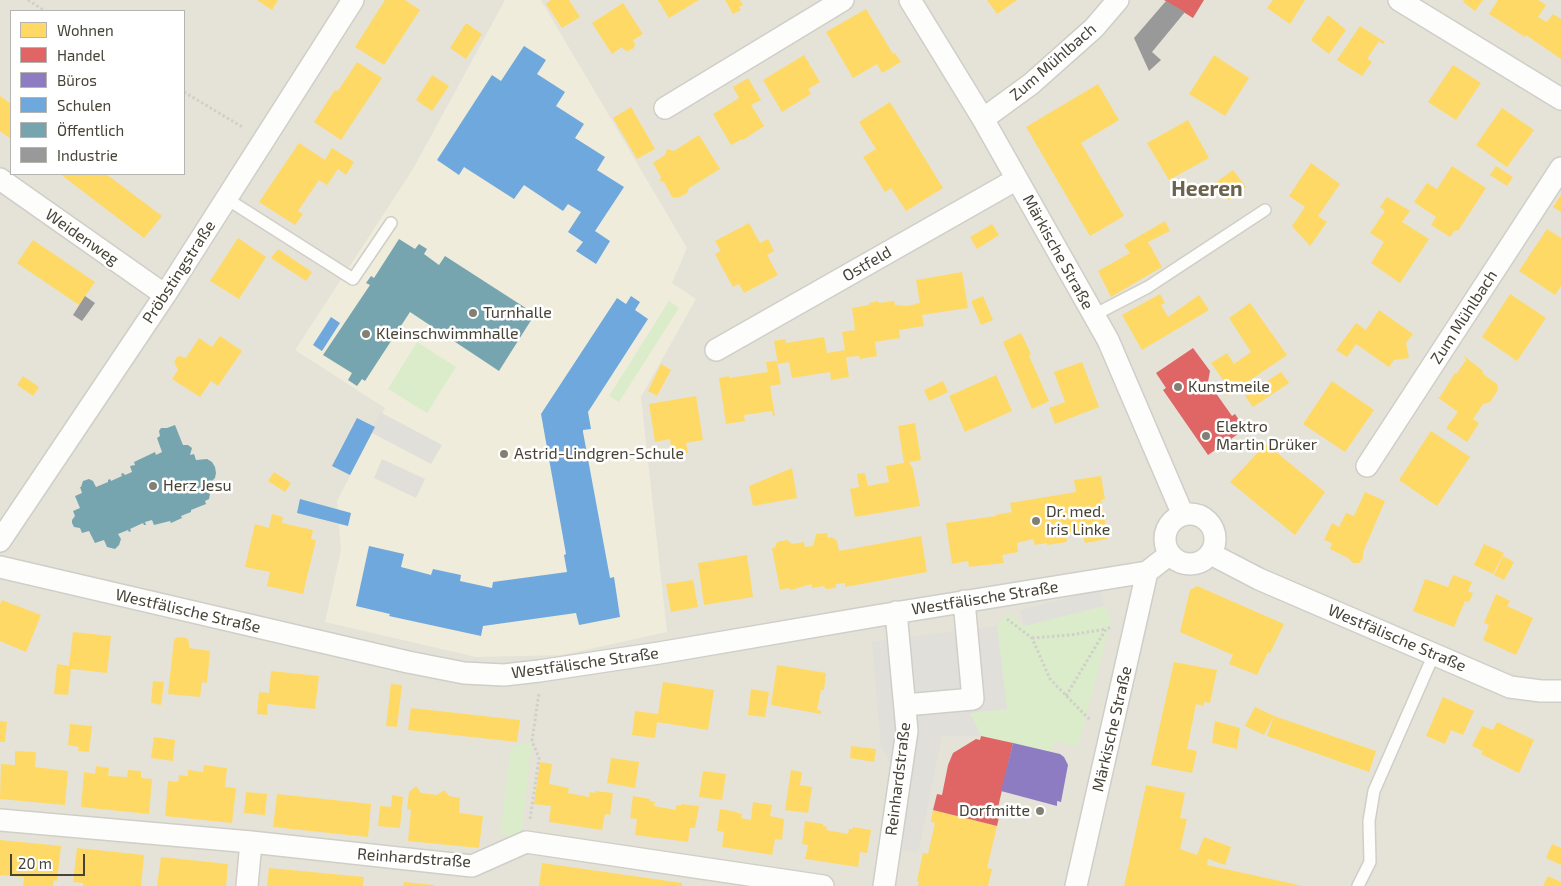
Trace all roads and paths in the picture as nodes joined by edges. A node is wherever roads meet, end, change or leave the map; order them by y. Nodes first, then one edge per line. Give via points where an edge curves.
1 (28, 0) edge
2 (353, 0) edge
3 (843, 0) edge
4 (910, 0) edge
5 (1118, 0) edge
6 (1399, 0) edge
7 (44, 10) edge
8 (185, 93) edge
9 (1561, 100) edge
10 (665, 108) dead end
11 (983, 119) junction
12 (264, 139) junction
13 (1561, 168) edge
14 (0, 179) edge
15 (1017, 179) junction
16 (227, 199) junction
17 (1265, 210) dead end
18 (391, 223) dead end
19 (165, 295) junction
20 (1094, 315) junction
21 (716, 350) dead end
22 (1367, 466) dead end
23 (1182, 515) junction
24 (0, 541) edge
25 (1170, 554) junction
26 (1211, 554) junction
27 (0, 567) edge
28 (1147, 572) junction
29 (992, 596) junction
30 (964, 601) junction
31 (896, 612) junction
32 (1138, 614) junction
33 (1106, 629) junction
34 (1032, 638) junction
35 (1434, 654) junction
36 (539, 671) junction
37 (1561, 691) edge
38 (1066, 696) junction
39 (905, 705) junction
40 (1114, 724) junction
41 (0, 820) edge
42 (251, 842) junction
43 (526, 842) junction
44 (247, 886) edge
45 (822, 886) edge
46 (884, 886) edge
47 (1076, 886) edge
48 (1358, 886) edge

1 - 7 path
2 - 12 street, Pröbstingstraße
3 - 10 street
4 - 11 street, Märkische Straße
5 - 11 street, Zum Mühlbach via 1094,28 1031,84
6 - 9 street
8 - 12 path
11 - 15 street, Märkische Straße
12 - 16 street, Pröbstingstraße
13 - 22 street, Zum Mühlbach
14 - 19 street, Weidenweg
15 - 20 street, Märkische Straße
15 - 21 street, Ostfeld
16 - 18 lane via 353,278
16 - 19 street, Pröbstingstraße
17 - 20 lane via 1148,287
19 - 24 street, Pröbstingstraße
20 - 23 street, Märkische Straße via 1108,340
23 - 25 street via 1168,527 1165,536
23 - 26 street via 1203,517 1211,524 1215,544
25 - 26 street via 1186,564 1195,564
25 - 28 street, Westfälische Straße
26 - 35 street, Westfälische Straße via 1259,579
27 - 36 street, Westfälische Straße via 464,673 504,675
28 - 29 street, Westfälische Straße
28 - 32 street, Märkische Straße
29 - 30 street, Westfälische Straße
29 - 34 path via 1006,618
30 - 31 street, Westfälische Straße
30 - 39 street via 973,699
31 - 36 street, Westfälische Straße via 659,654
31 - 39 street, Reinhardstraße
32 - 33 path
32 - 40 street, Märkische Straße
33 - 34 path
33 - 38 path
34 - 38 path via 1050,679
35 - 37 street, Westfälische Straße via 1510,686 1541,692
35 - 48 lane via 1374,791 1369,821 1370,862
36 - 43 path via 539,697 532,741 538,758
38 - 40 path via 1088,718
39 - 46 street, Reinhardstraße via 907,730
40 - 47 street, Märkische Straße
41 - 42 street, Reinhardstraße
42 - 43 street, Reinhardstraße via 472,866
42 - 44 street
43 - 45 street

